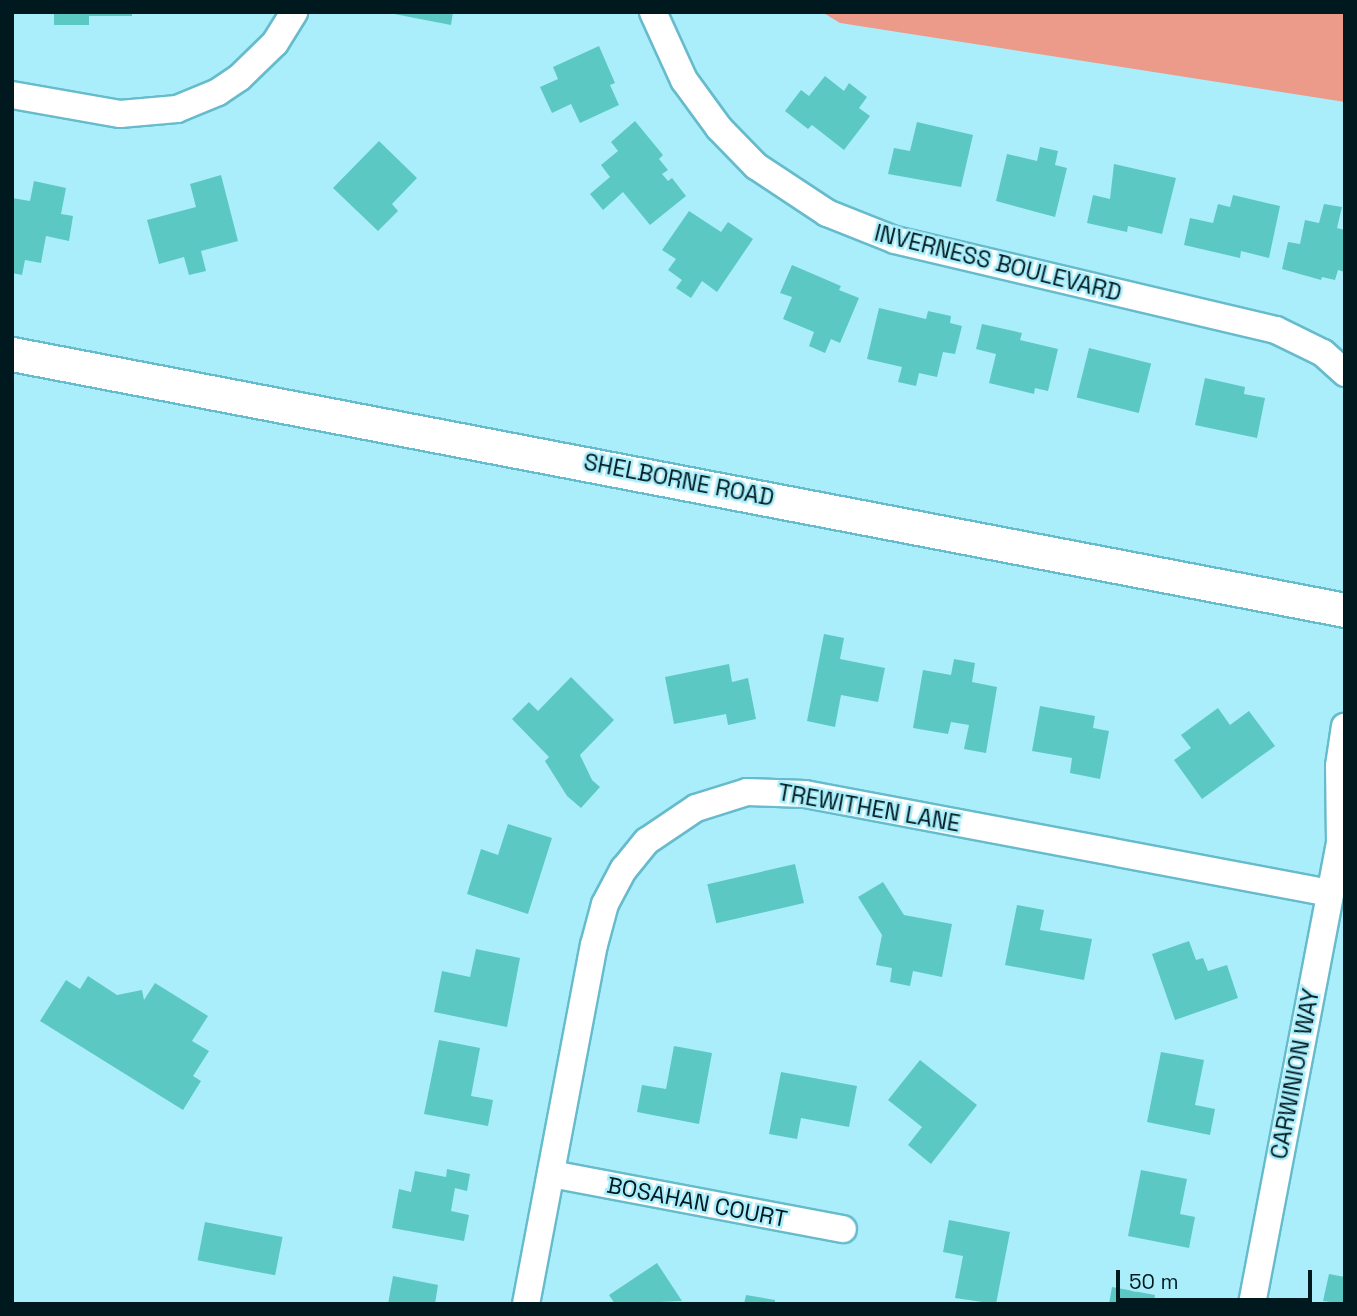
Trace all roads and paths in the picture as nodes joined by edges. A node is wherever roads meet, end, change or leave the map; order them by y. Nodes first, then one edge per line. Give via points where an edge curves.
1 (294, 12) edge
2 (653, 12) edge
3 (12, 95) edge
4 (12, 354) edge
5 (1345, 373) edge
6 (1345, 610) edge
7 (1345, 726) edge
8 (1342, 838) edge
9 (1330, 893) junction
10 (551, 1174) junction
11 (843, 1229) dead end
12 (526, 1304) edge
13 (1252, 1304) edge

1 - 3 street via 275,43 239,78 177,109 120,114
2 - 5 street, INVERNESS BOULEVARD via 684,80 719,128 756,166 827,213 916,245 1276,330 1323,353
4 - 6 street, SHELBORNE ROAD
7 - 8 street, CARWINION WAY via 1339,766
8 - 9 street, CARWINION WAY
9 - 10 street, TREWITHEN LANE via 805,794 766,791 714,801 676,819 646,841 605,904
9 - 13 street, CARWINION WAY
10 - 11 street, BOSAHAN COURT
10 - 12 street, TREWITHEN LANE

